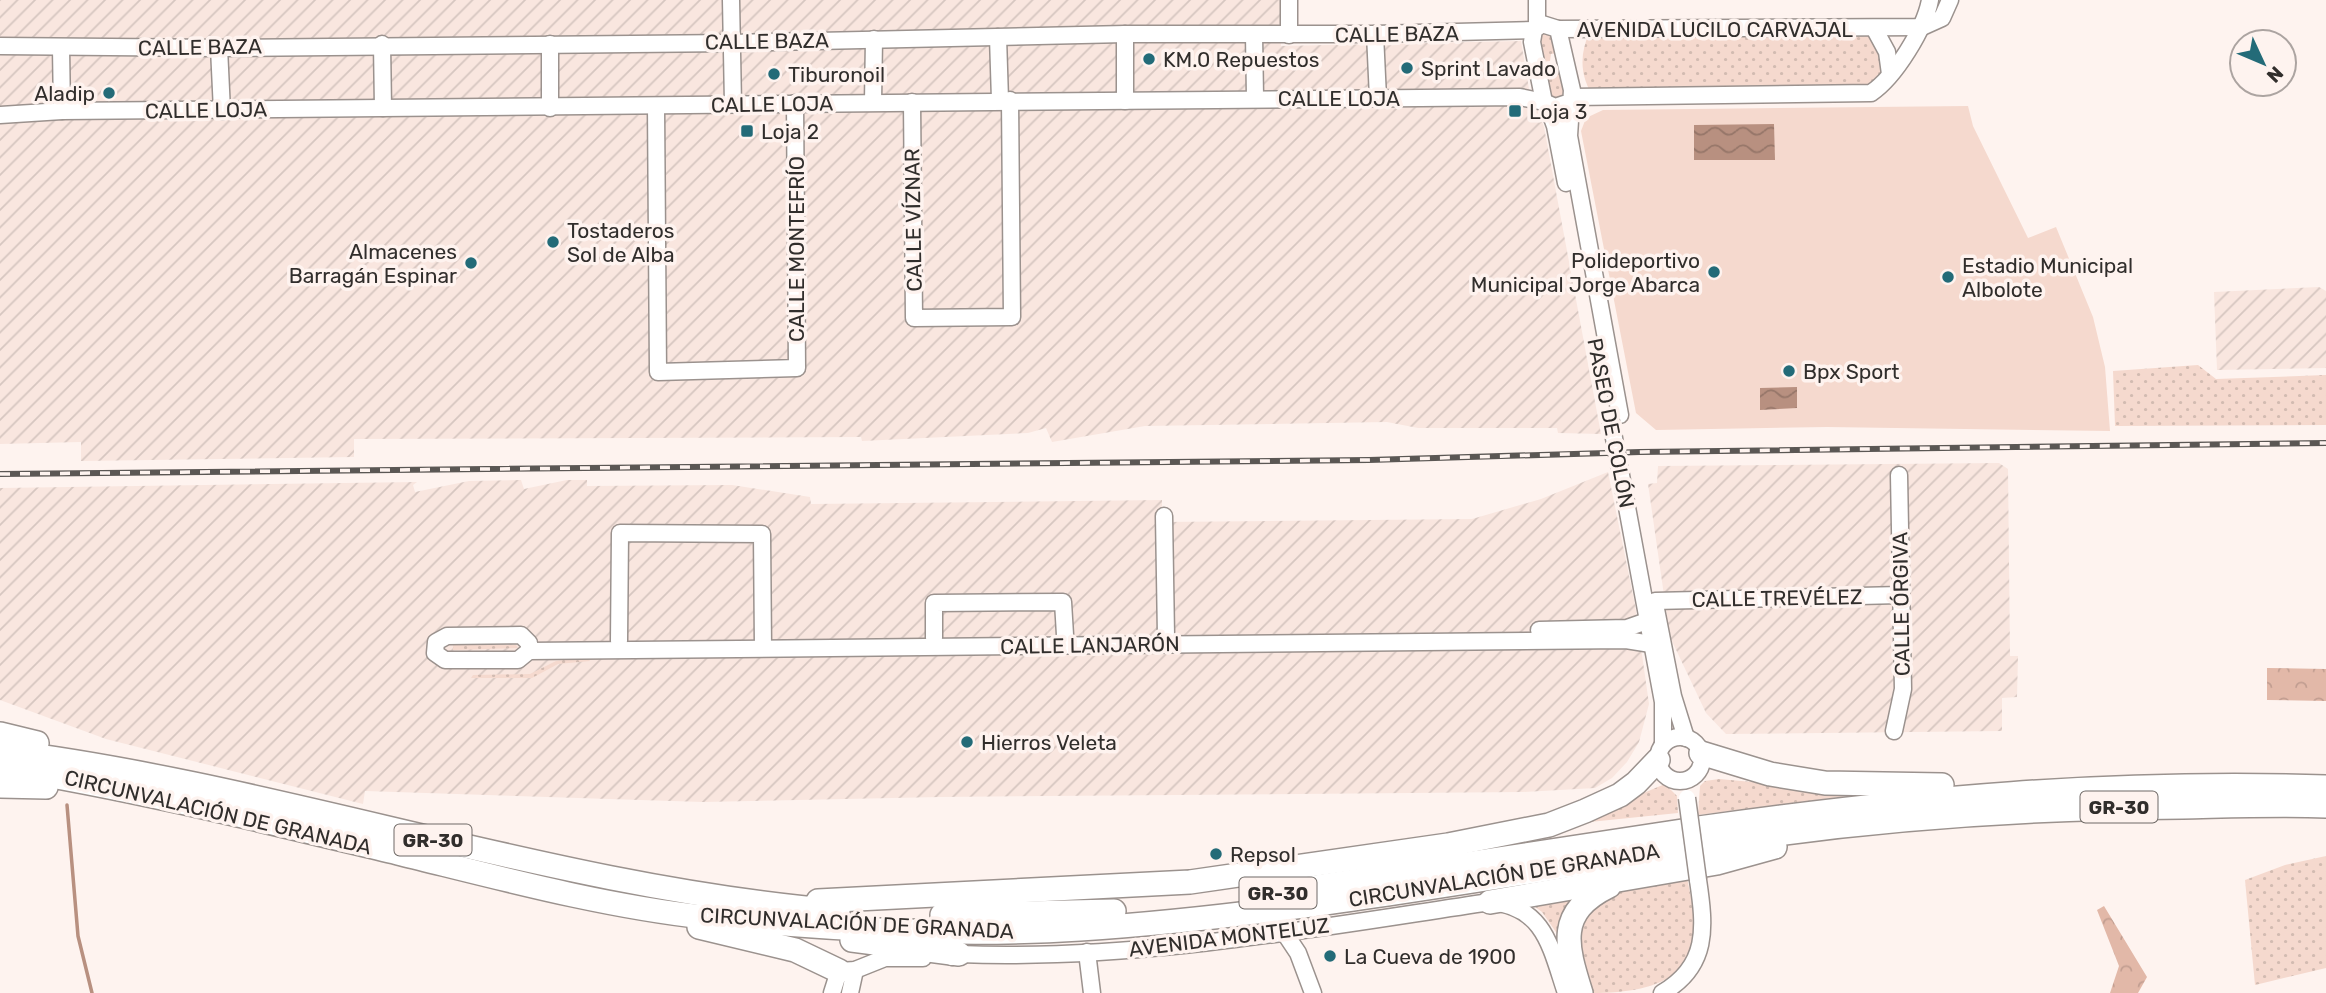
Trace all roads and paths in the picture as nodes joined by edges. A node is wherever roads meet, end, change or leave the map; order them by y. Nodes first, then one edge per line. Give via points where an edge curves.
1 (731, 0) edge
2 (1289, 0) edge
3 (1930, 0) edge
4 (1950, 0) edge
5 (1538, 2) edge
6 (1545, 27) junction
7 (1922, 27) junction
8 (1874, 28) junction
9 (1125, 34) junction
10 (1375, 34) junction
11 (1254, 35) junction
12 (1289, 35) junction
13 (998, 37) junction
14 (874, 39) junction
15 (732, 43) junction
16 (382, 44) junction
17 (550, 44) junction
18 (0, 46) edge
19 (61, 48) junction
20 (219, 48) junction
21 (1890, 74) junction
22 (1255, 97) junction
23 (1378, 98) junction
24 (1005, 100) junction
25 (1571, 100) junction
26 (1125, 101) junction
27 (873, 102) junction
28 (912, 102) junction
29 (795, 103) junction
30 (1545, 103) junction
31 (733, 104) junction
32 (656, 106) junction
33 (383, 108) junction
34 (550, 108) junction
35 (62, 111) junction
36 (222, 111) junction
37 (0, 115) edge
38 (1615, 416) junction
39 (1899, 475) dead end
40 (1629, 490) junction
41 (1164, 516) dead end
42 (1900, 595) junction
43 (1655, 601) junction
44 (1647, 621) junction
45 (1065, 635) junction
46 (1166, 636) junction
47 (934, 638) junction
48 (619, 641) junction
49 (763, 644) junction
50 (1651, 644) junction
51 (529, 647) junction
52 (1894, 731) dead end
53 (0, 734) edge
54 (1694, 745) junction
55 (0, 751) edge
56 (1660, 752) junction
57 (106, 766) junction
58 (0, 767) edge
59 (1683, 781) junction
60 (0, 786) edge
61 (2326, 787) edge
62 (2029, 791) junction
63 (2293, 806) junction
64 (2326, 806) edge
65 (223, 811) junction
66 (1945, 814) junction
67 (2326, 816) edge
68 (1691, 838) junction
69 (1619, 882) junction
70 (1490, 902) junction
71 (763, 904) junction
72 (668, 912) junction
73 (729, 919) junction
74 (1284, 932) junction
75 (1087, 952) junction
76 (959, 954) junction
77 (847, 970) junction
78 (832, 993) edge
79 (850, 993) edge
80 (1092, 993) edge
81 (1313, 993) edge
82 (1566, 993) edge
83 (1581, 993) edge
84 (1662, 993) edge

1 - 15 street
2 - 12 street
3 - 7 street
4 - 7 street via 1942,18
5 - 6 street
6 - 8 street, AVENIDA LUCILO CARVAJAL
6 - 10 street, CALLE BAZA
6 - 25 street, PASEO DE COLÓN
6 - 30 street, PASEO DE COLÓN via 1532,42
7 - 8 street
7 - 21 street
8 - 21 street, AVENIDA LUCILO CARVAJAL via 1887,52
9 - 11 street, CALLE BAZA
9 - 13 street, CALLE BAZA
9 - 26 street
10 - 12 street, CALLE BAZA
10 - 23 street
11 - 12 street, CALLE BAZA
11 - 22 street
13 - 14 street, CALLE BAZA
13 - 24 street
14 - 15 street, CALLE BAZA
14 - 27 street
15 - 17 street, CALLE BAZA
15 - 31 street
16 - 17 street, CALLE BAZA
16 - 20 street, CALLE BAZA
16 - 33 street
17 - 34 street
18 - 19 street, CALLE BAZA
19 - 20 street, CALLE BAZA
19 - 35 street
20 - 36 street
21 - 25 street via 1871,93
22 - 23 street, CALLE LOJA
22 - 26 street, CALLE LOJA
23 - 30 street, CALLE LOJA via 1520,97
24 - 26 street, CALLE LOJA
24 - 28 street, CALLE LOJA
24 - 28 street, CALLE VÍZNAR via 1012,317 914,318
25 - 30 street, CALLE LOJA via 1555,107
25 - 38 street, PASEO DE COLÓN via 1569,136
27 - 28 street, CALLE LOJA
27 - 29 street, CALLE LOJA
29 - 31 street, CALLE LOJA
29 - 32 street, CALLE MONTEFRÍO via 797,368 658,372
30 - 38 street, PASEO DE COLÓN via 1555,126
31 - 32 street, CALLE LOJA
32 - 34 street, CALLE LOJA
33 - 34 street, CALLE LOJA
33 - 36 street, CALLE LOJA
35 - 36 street, CALLE LOJA
35 - 37 street, CALLE LOJA
38 - 40 street, PASEO DE COLÓN, bridge
39 - 42 street, CALLE ÓRGIVA
40 - 43 street, PASEO DE COLÓN
40 - 44 street, PASEO DE COLÓN
41 - 46 street
42 - 43 street, CALLE TREVÉLEZ
42 - 52 street, CALLE ÓRGIVA via 1903,690
43 - 54 street, PASEO DE COLÓN via 1673,696
44 - 46 street, CALLE LANJARÓN via 1618,629
44 - 50 street, PASEO DE COLÓN
45 - 46 street, CALLE LANJARÓN
45 - 47 street, CALLE LANJARÓN
45 - 47 street, CALLE LANJARÓN via 1063,602 934,603
47 - 49 street, CALLE LANJARÓN
48 - 49 street, CALLE LANJARÓN
48 - 49 street via 620,533 762,534
48 - 51 street, CALLE LANJARÓN
49 - 50 street, CALLE LANJARÓN via 1626,640
49 - 51 street, CALLE LANJARÓN
50 - 56 street, PASEO DE COLÓN via 1662,702
51 - 51 street, CALLE LANJARÓN via 521,635 447,636 436,642 435,653 445,660 518,660
53 - 57 highway via 85,755
54 - 56 street via 1674,738
54 - 59 street via 1700,768
54 - 62 highway via 1770,774 1825,783 2005,785
55 - 57 highway, CIRCUNVALACIÓN DE GRANADA / GR-30
56 - 59 street via 1663,774
56 - 71 highway via 1636,783 1585,811 1549,825 1448,845 1191,882 869,900 785,898
57 - 71 highway, CIRCUNVALACIÓN DE GRANADA / GR-30 via 537,864
58 - 65 highway, CIRCUNVALACIÓN DE GRANADA / GR-30 via 85,780
59 - 84 street, bridge via 1703,909 1700,949 1693,967
60 - 65 highway via 60,787 195,812
61 - 62 highway, CIRCUNVALACIÓN DE GRANADA / GR-30 via 2156,785
62 - 68 highway, CIRCUNVALACIÓN DE GRANADA / GR-30 via 1900,802
63 - 64 highway, CIRCUNVALACIÓN DE GRANADA / GR-30
63 - 66 highway, CIRCUNVALACIÓN DE GRANADA / GR-30
63 - 67 highway
65 - 72 highway, CIRCUNVALACIÓN DE GRANADA / GR-30 via 499,878
66 - 68 highway, CIRCUNVALACIÓN DE GRANADA / GR-30
66 - 69 highway via 1922,824 1825,836
68 - 71 highway, CIRCUNVALACIÓN DE GRANADA / GR-30 via 1137,909 931,915
68 - 73 highway, CIRCUNVALACIÓN DE GRANADA / GR-30 via 1339,901 1080,929 935,931
69 - 70 highway
69 - 83 highway via 1581,905 1568,931
70 - 74 street, AVENIDA MONTELUZ
70 - 82 street, AVENIDA MONTELUZ via 1509,903 1534,919 1547,937
72 - 73 highway, CIRCUNVALACIÓN DE GRANADA / GR-30
72 - 77 highway via 697,927 794,950
73 - 76 highway via 750,928
74 - 75 street, AVENIDA MONTELUZ
74 - 81 street via 1298,953
75 - 76 street, AVENIDA MONTELUZ via 1026,957
75 - 80 street
76 - 77 street, AVENIDA MONTELUZ via 885,958
77 - 78 street
77 - 79 street

